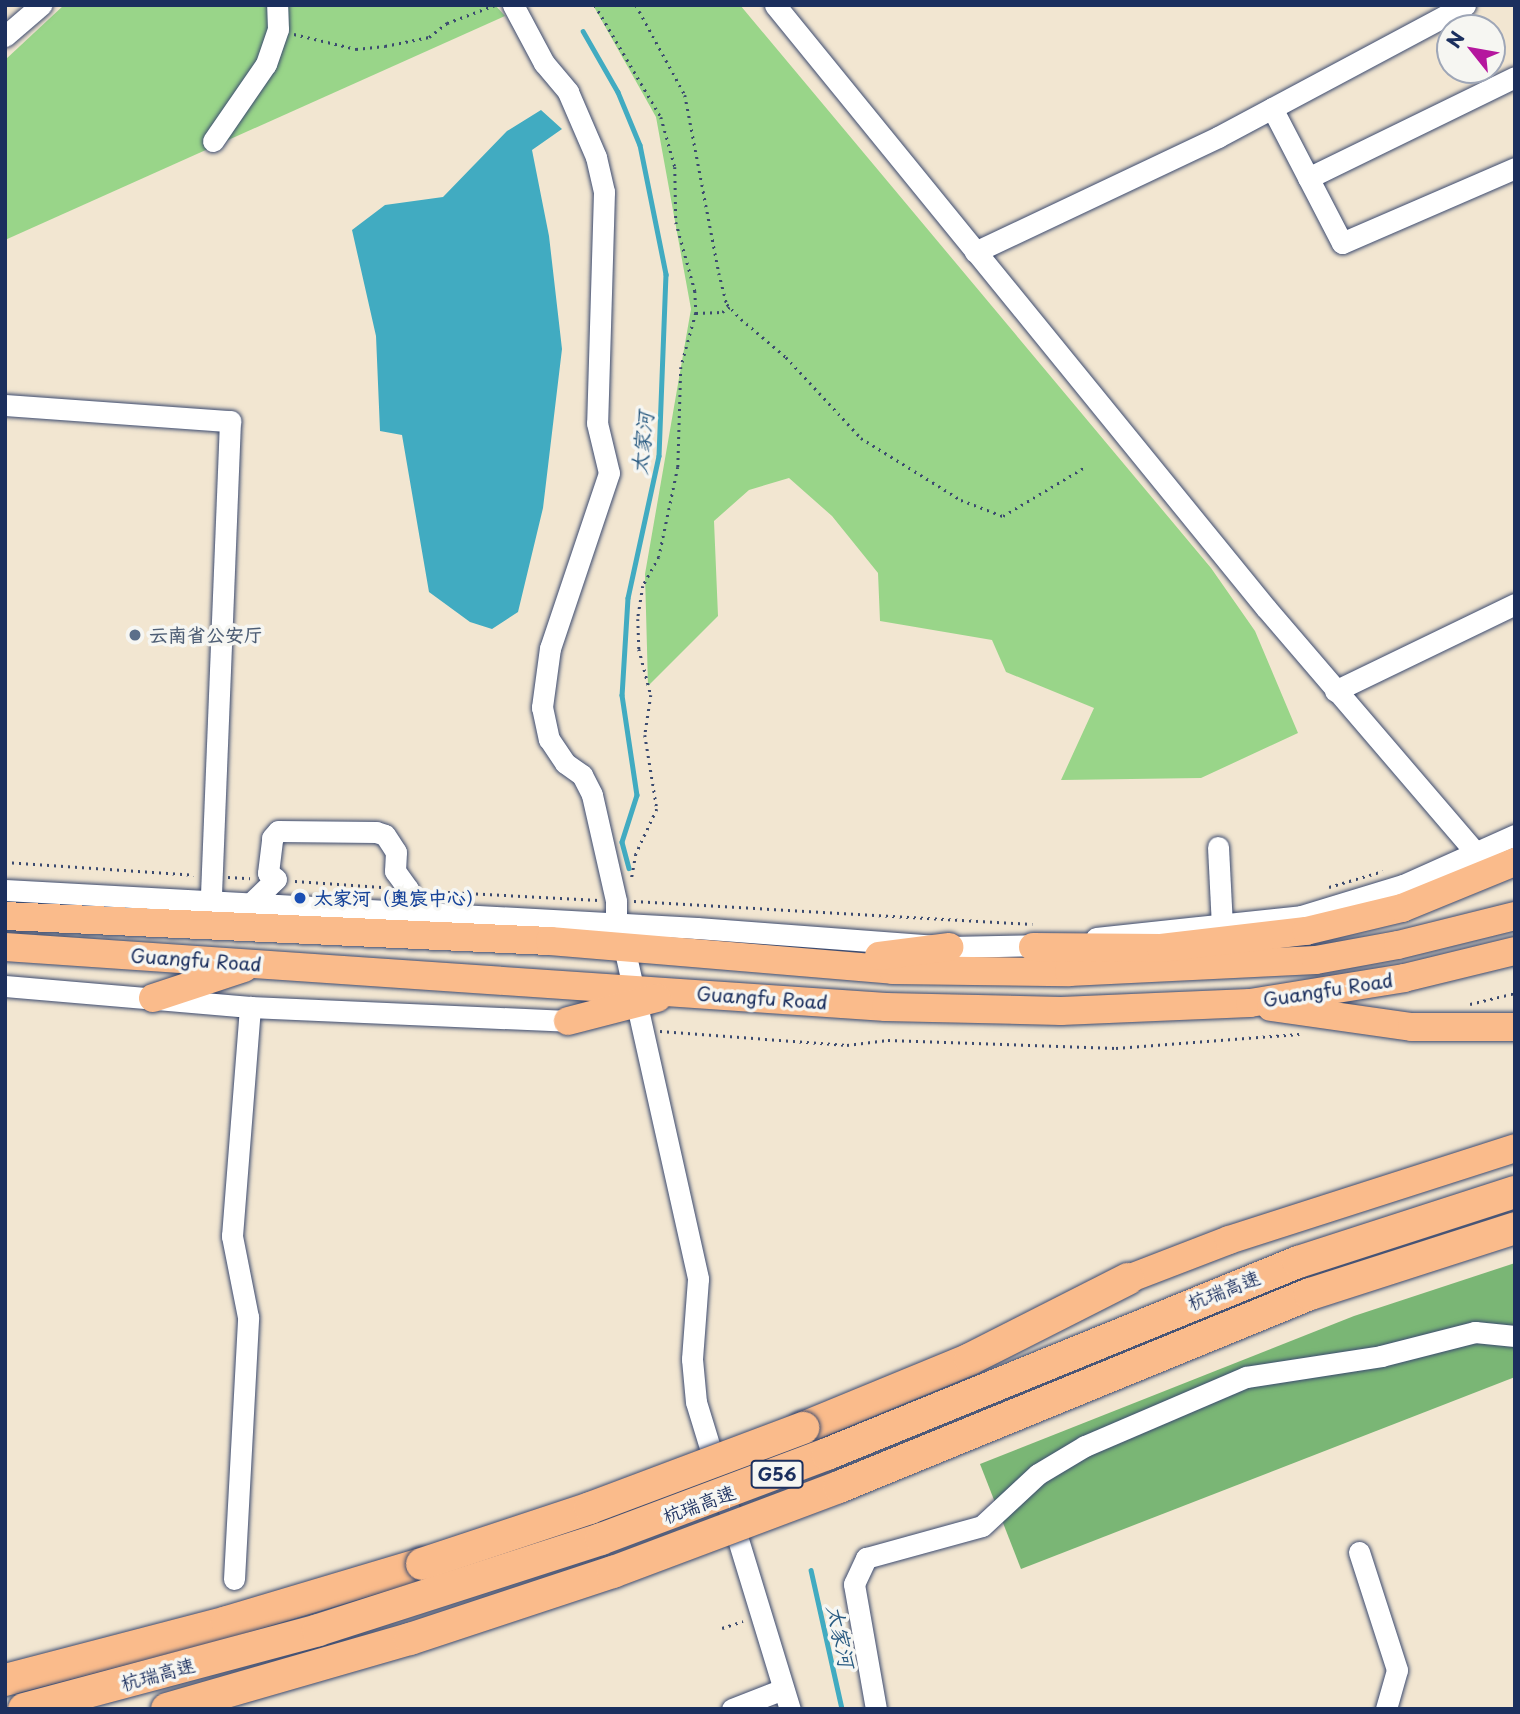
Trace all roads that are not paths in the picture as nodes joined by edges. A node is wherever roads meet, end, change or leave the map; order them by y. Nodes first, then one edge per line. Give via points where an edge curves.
1 (41, 5) edge
2 (277, 5) edge
3 (513, 5) edge
4 (775, 5) edge
5 (1465, 5) edge
6 (5, 36) edge
7 (1515, 77) edge
8 (1272, 108) junction
9 (213, 141) dead end
10 (1515, 168) edge
11 (1308, 178) junction
12 (975, 252) junction
13 (5, 404) edge
14 (1515, 604) edge
15 (1335, 691) junction
16 (1515, 835) edge
17 (1218, 847) dead end
18 (1476, 853) junction
19 (1515, 862) edge
20 (5, 890) edge
21 (211, 902) junction
22 (250, 905) junction
23 (5, 916) edge
24 (423, 916) junction
25 (1515, 916) edge
26 (1222, 926) junction
27 (620, 936) junction
28 (1037, 936) junction
29 (550, 941) junction
30 (5, 947) edge
31 (949, 947) junction
32 (1515, 951) edge
33 (257, 964) junction
34 (837, 965) junction
35 (5, 986) edge
36 (153, 998) junction
37 (1250, 1003) junction
38 (250, 1007) junction
39 (639, 1007) junction
40 (568, 1021) joint
41 (1515, 1027) edge
42 (1515, 1148) edge
43 (1515, 1192) edge
44 (1515, 1228) edge
45 (1128, 1279) joint
46 (1515, 1336) edge
47 (1359, 1552) dead end
48 (234, 1579) dead end
49 (5, 1680) edge
50 (787, 1699) edge
51 (23, 1709) edge
52 (167, 1709) edge
53 (732, 1709) edge
54 (876, 1709) edge
55 (1386, 1709) edge

1 - 6 street
2 - 9 street via 278,29 266,64
3 - 27 street via 544,63 568,92 596,157 604,192 597,423 609,473 550,648 542,707 549,739 565,763 582,775 592,795 627,895
4 - 12 street
5 - 8 street
7 - 11 street
8 - 11 street
8 - 12 street
10 - 11 street via 1342,243
12 - 15 street
13 - 21 street via 230,421
14 - 15 street
15 - 18 street
16 - 18 street
17 - 26 street
18 - 26 street via 1403,885 1301,916
19 - 28 main road via 1402,908 1306,931 1161,948
20 - 21 street
21 - 22 street
22 - 24 street
22 - 24 street via 276,879 268,873 272,838 278,831 376,832 393,843 395,871 408,889 407,906
23 - 29 main road, Guangfu Road
24 - 27 street
24 - 29 main road
25 - 34 main road, Guangfu Road via 1316,960 1166,971 949,972
26 - 28 street
27 - 29 main road, Guangfu Road
27 - 31 street
27 - 34 main road, Guangfu Road
27 - 39 street
28 - 31 street
30 - 33 main road, Guangfu Road
31 - 34 main road
32 - 37 main road, Guangfu Road via 1404,978
33 - 36 main road
33 - 39 main road, Guangfu Road
35 - 36 street
36 - 38 street
37 - 39 main road, Guangfu Road via 1061,1011 886,1007 680,992
37 - 41 main road via 1317,1017 1412,1027
38 - 40 street
38 - 48 street via 232,1236 248,1317
39 - 40 main road
39 - 50 street via 698,1279 692,1359 696,1402
42 - 45 main road via 1229,1240
43 - 51 highway, 杭瑞高速 / G56, bridge via 1383,1231 1259,1276 827,1454 589,1543 318,1630
44 - 52 highway, 杭瑞高速 / G56, bridge via 1383,1268 1259,1314 670,1552 410,1639
45 - 49 highway, bridge via 970,1359 590,1508 391,1574
46 - 54 street via 1475,1332 1381,1356 1246,1377 1085,1446 1038,1474 982,1526 866,1558 854,1584
47 - 55 street via 1397,1670
50 - 53 street

